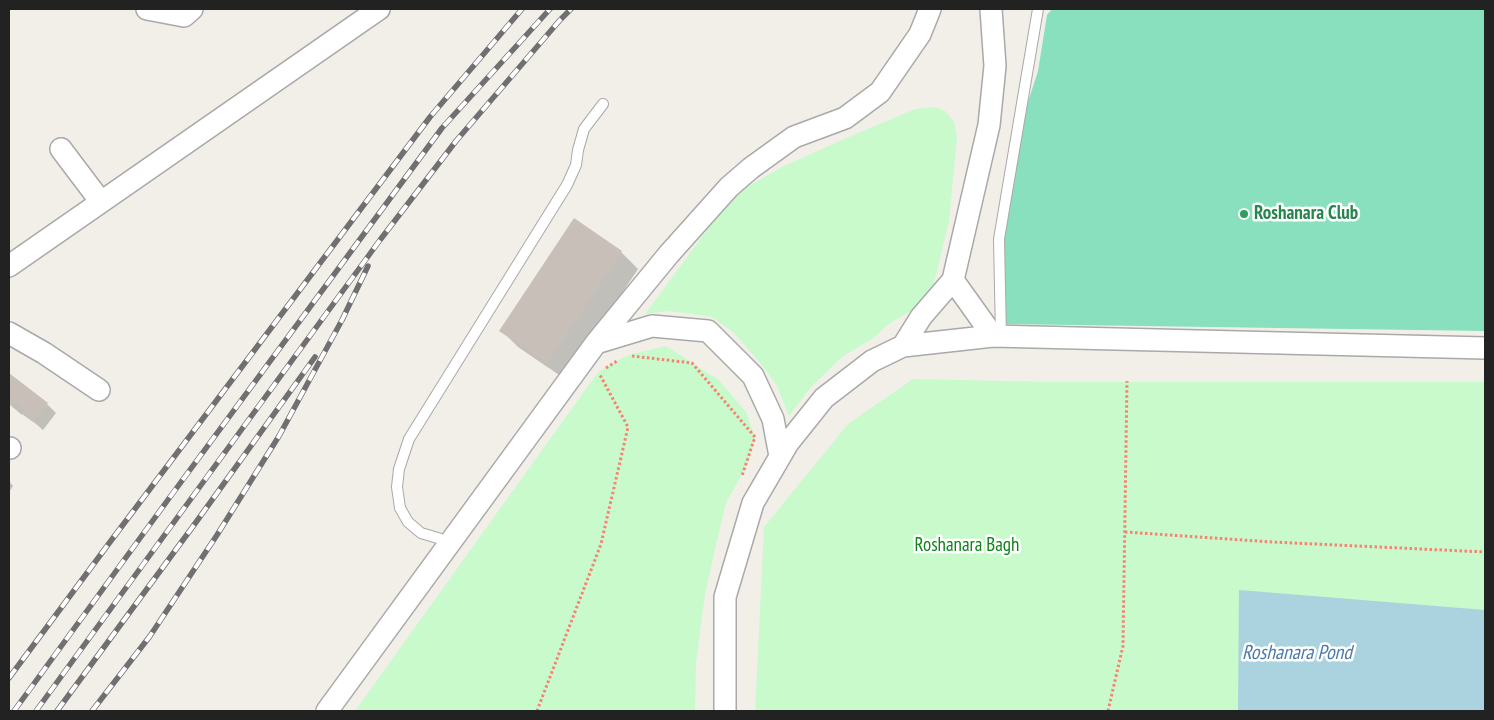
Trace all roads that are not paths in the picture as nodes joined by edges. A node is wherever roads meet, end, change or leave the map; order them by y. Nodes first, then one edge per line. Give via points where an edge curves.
1 (147, 9) edge
2 (192, 9) edge
3 (378, 9) edge
4 (930, 9) edge
5 (991, 9) edge
6 (1038, 9) edge
7 (603, 104) dead end
8 (61, 149) dead end
9 (101, 202) junction
10 (9, 266) edge
11 (953, 280) junction
12 (9, 333) edge
13 (997, 336) junction
14 (596, 343) junction
15 (904, 346) junction
16 (1485, 348) edge
17 (99, 390) dead end
18 (780, 456) junction
19 (451, 542) junction
20 (328, 711) edge
21 (725, 711) edge

1 - 2 street via 184,16
3 - 9 street
4 - 14 street via 920,34 880,92 845,118 794,137 729,187
5 - 11 street via 995,66 989,126
6 - 13 lane via 999,239
7 - 19 lane via 584,130 576,165 567,185 409,439 398,469 400,508 408,522 421,533
8 - 9 street
9 - 10 street
11 - 13 street
11 - 15 street via 922,317
12 - 17 street
13 - 15 street
13 - 16 street
14 - 18 street via 652,326 708,331 753,376 772,419
14 - 19 street
15 - 18 street via 872,361 824,398
18 - 21 street via 753,503 725,597
19 - 20 street

